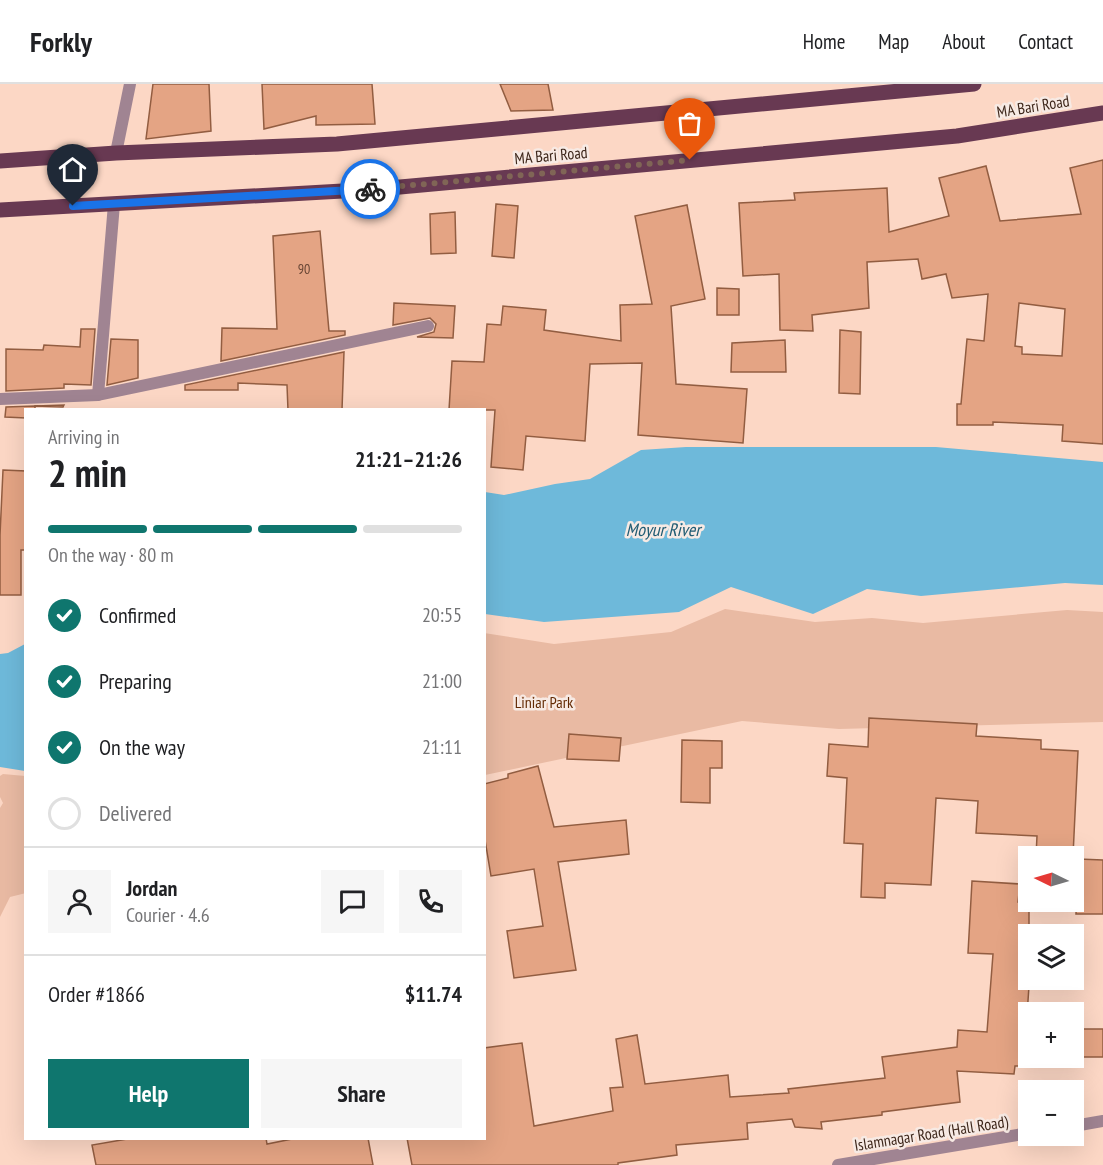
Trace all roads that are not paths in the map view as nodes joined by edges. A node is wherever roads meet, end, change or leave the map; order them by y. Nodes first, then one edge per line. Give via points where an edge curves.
1 (130, 84) edge
2 (974, 84) edge
3 (1103, 113) edge
4 (116, 153) junction
5 (0, 161) edge
6 (114, 204) junction
7 (0, 210) edge
8 (428, 326) dead end
9 (98, 395) junction
10 (0, 399) edge
11 (1103, 1121) edge
12 (1084, 1124) edge
13 (1018, 1135) edge
14 (838, 1165) edge

1 - 4 street
2 - 4 main road, MA Bari Road via 337,144
3 - 6 main road, MA Bari Road via 957,136 378,189
4 - 5 main road, MA Bari Road
6 - 7 main road, MA Bari Road
6 - 9 street
8 - 9 street
9 - 10 street
11 - 12 street
13 - 14 street, Islamnagar Road (Hall Road)

